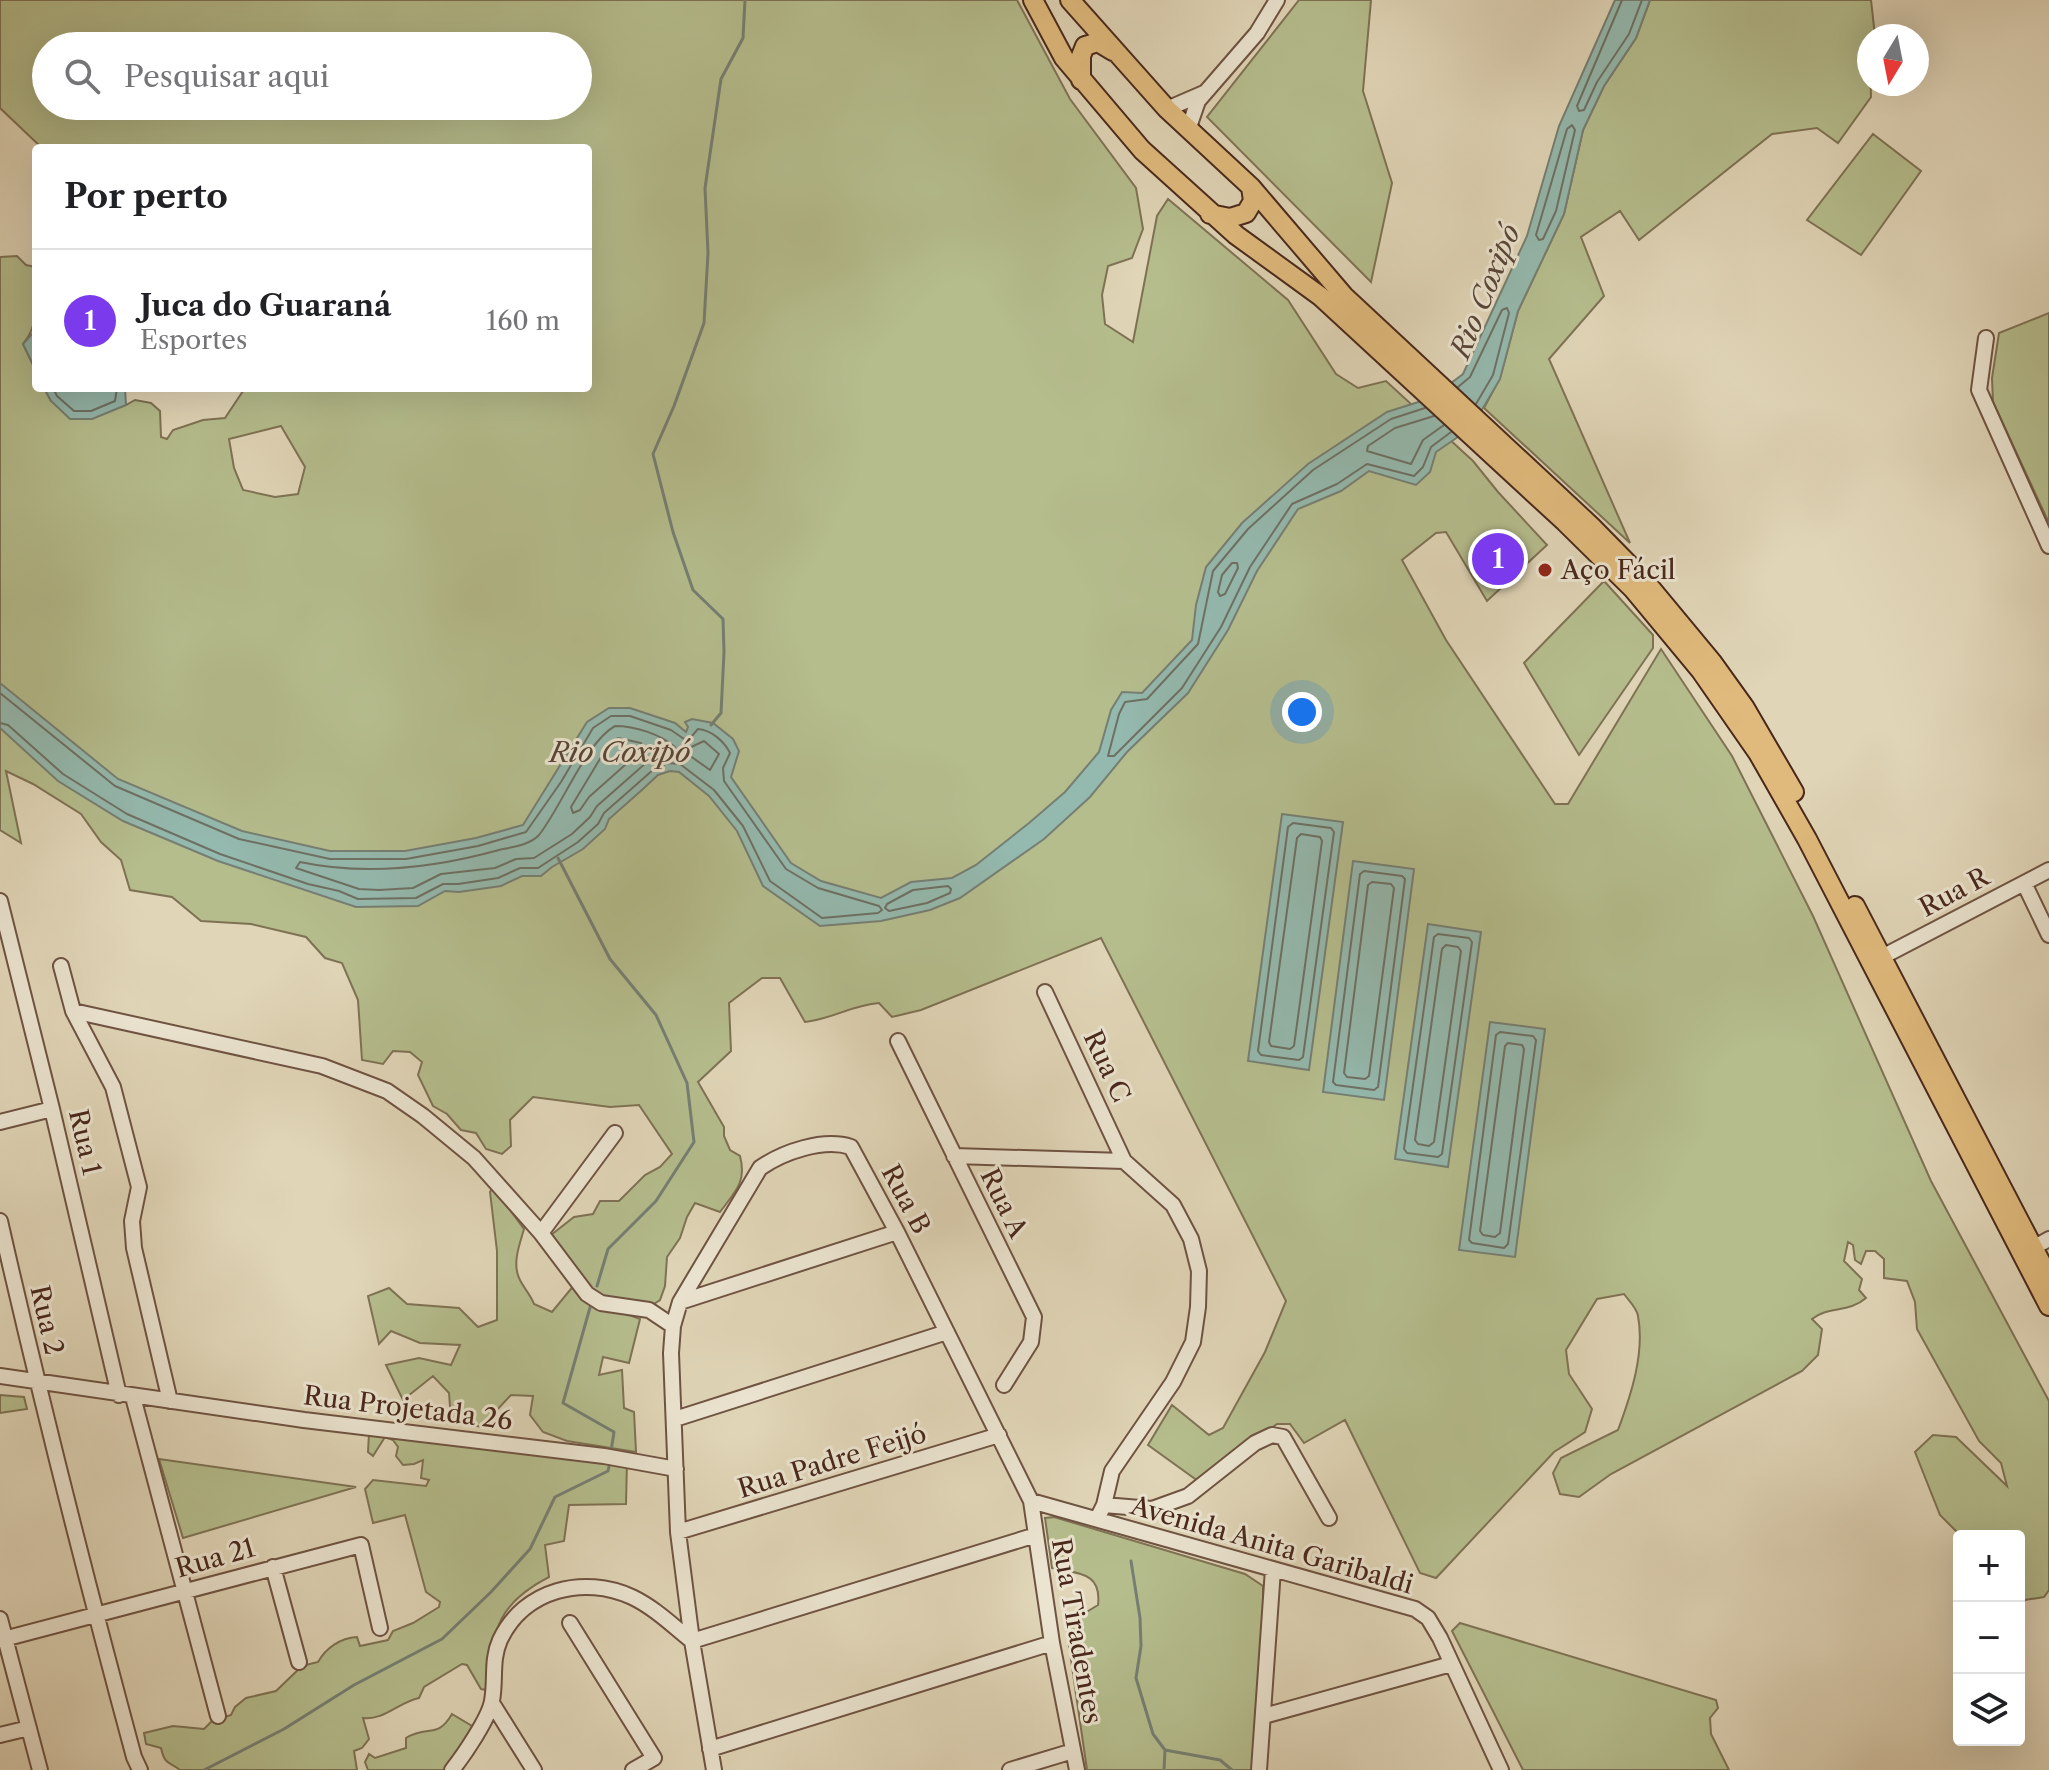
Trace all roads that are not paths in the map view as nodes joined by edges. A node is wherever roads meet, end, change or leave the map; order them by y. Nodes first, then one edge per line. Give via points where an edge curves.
1 (1033, 0) edge
2 (1070, 0) edge
3 (1277, 0) edge
4 (1118, 55) junction
5 (1081, 80) junction
6 (1204, 92) junction
7 (1167, 109) junction
8 (1188, 130) junction
9 (1251, 187) junction
10 (1209, 214) junction
11 (1986, 338) dead end
12 (1396, 356) junction
13 (1494, 445) junction
14 (2049, 546) edge
15 (2049, 870) edge
16 (2024, 883) junction
17 (0, 901) edge
18 (2049, 935) edge
19 (1882, 957) junction
20 (61, 966) dead end
21 (1045, 992) dead end
22 (73, 1011) junction
23 (898, 1041) dead end
24 (52, 1109) junction
25 (0, 1122) edge
26 (615, 1133) dead end
27 (954, 1156) junction
28 (1124, 1161) junction
29 (0, 1221) edge
30 (897, 1232) junction
31 (541, 1233) junction
32 (2041, 1244) edge
33 (2049, 1278) edge
34 (680, 1302) junction
35 (2049, 1306) edge
36 (673, 1326) junction
37 (947, 1332) junction
38 (0, 1376) edge
39 (37, 1383) junction
40 (1004, 1385) dead end
41 (126, 1396) junction
42 (170, 1401) junction
43 (675, 1419) junction
44 (999, 1435) junction
45 (676, 1469) junction
46 (1031, 1501) junction
47 (1104, 1505) junction
48 (1329, 1518) dead end
49 (1097, 1519) junction
50 (678, 1532) junction
51 (1036, 1535) junction
52 (273, 1567) junction
53 (1273, 1569) junction
54 (185, 1592) junction
55 (96, 1614) junction
56 (0, 1619) edge
57 (570, 1623) dead end
58 (380, 1628) dead end
59 (3, 1640) edge
60 (692, 1641) junction
61 (1052, 1643) junction
62 (299, 1662) dead end
63 (1451, 1664) junction
64 (492, 1703) junction
65 (218, 1716) dead end
66 (1264, 1716) junction
67 (29, 1728) junction
68 (0, 1735) edge
69 (710, 1749) junction
70 (1073, 1751) junction
71 (1497, 1769) edge
72 (40, 1770) edge
73 (140, 1770) edge
74 (452, 1770) edge
75 (534, 1770) edge
76 (633, 1770) edge
77 (714, 1770) edge
78 (1010, 1770) edge
79 (1077, 1770) edge
80 (1259, 1770) edge

1 - 5 main road
2 - 4 main road
3 - 6 street via 1257,33
4 - 5 main road via 1098,42 1085,46
4 - 7 main road
5 - 10 main road via 1142,150
6 - 7 street
6 - 8 street
7 - 8 main road
8 - 9 main road
9 - 10 main road via 1253,201 1246,213 1230,218
9 - 12 main road
10 - 12 main road
11 - 14 street via 1979,390
12 - 13 main road
13 - 19 main road via 1644,580 1712,662 1773,752
13 - 35 main road via 1633,589 1701,671 1758,753
15 - 16 street, Rua R
16 - 18 street
16 - 19 street, Rua R
17 - 24 street, Rua 1
19 - 32 main road
20 - 22 street
21 - 28 street, Rua C
22 - 31 street via 322,1066 387,1091 474,1158
22 - 42 street via 113,1087 139,1187 132,1221 134,1248
23 - 27 street, Rua A
24 - 25 street
24 - 41 street, Rua 1
26 - 31 street
27 - 28 street
27 - 40 street, Rua A via 1034,1317 1031,1342
28 - 47 street via 1173,1205 1191,1239 1199,1271 1198,1307 1193,1342 1173,1382 1112,1471
29 - 39 street, Rua 2
30 - 34 street
30 - 34 street, Rua B via 851,1147 822,1144 772,1160 753,1177
30 - 37 street, Rua B
31 - 36 street via 587,1294 601,1303 649,1310
32 - 33 main road
34 - 36 street
36 - 43 street
37 - 43 street
37 - 44 street, Rua B
38 - 39 street, Rua Projetada 26
39 - 41 street, Rua Projetada 26
39 - 55 street, Rua 2
41 - 42 street, Rua Projetada 26
41 - 54 street, Rua 1
42 - 45 street, Rua Projetada 26
43 - 45 street
44 - 46 street, Rua B
44 - 50 street, Rua Padre Feijó
45 - 50 street
46 - 49 street, Avenida Anita Garibaldi
46 - 51 street, Rua Tiradentes
47 - 48 street via 1152,1509 1188,1496 1272,1435 1283,1437
47 - 49 street
49 - 53 street, Avenida Anita Garibaldi
50 - 60 street
51 - 60 street
51 - 61 street, Rua Tiradentes
52 - 54 street, Rua 21
52 - 58 street, Rua 21 via 361,1545
52 - 62 street
53 - 63 street, Avenida Anita Garibaldi via 1415,1609 1428,1618
53 - 66 street
54 - 55 street, Rua 21
54 - 65 street, Rua 1
55 - 59 street, Rua 21
55 - 73 street, Rua 2
56 - 59 street
57 - 76 street via 654,1758
59 - 67 street
60 - 64 street via 630,1596 608,1589 554,1590 511,1622 500,1639 493,1659
60 - 69 street
61 - 69 street
61 - 70 street, Rua Tiradentes
63 - 66 street
63 - 71 street, Avenida Anita Garibaldi
64 - 74 street
64 - 75 street
66 - 80 street
67 - 68 street
67 - 72 street
69 - 77 street
70 - 78 street
70 - 79 street, Rua Tiradentes

